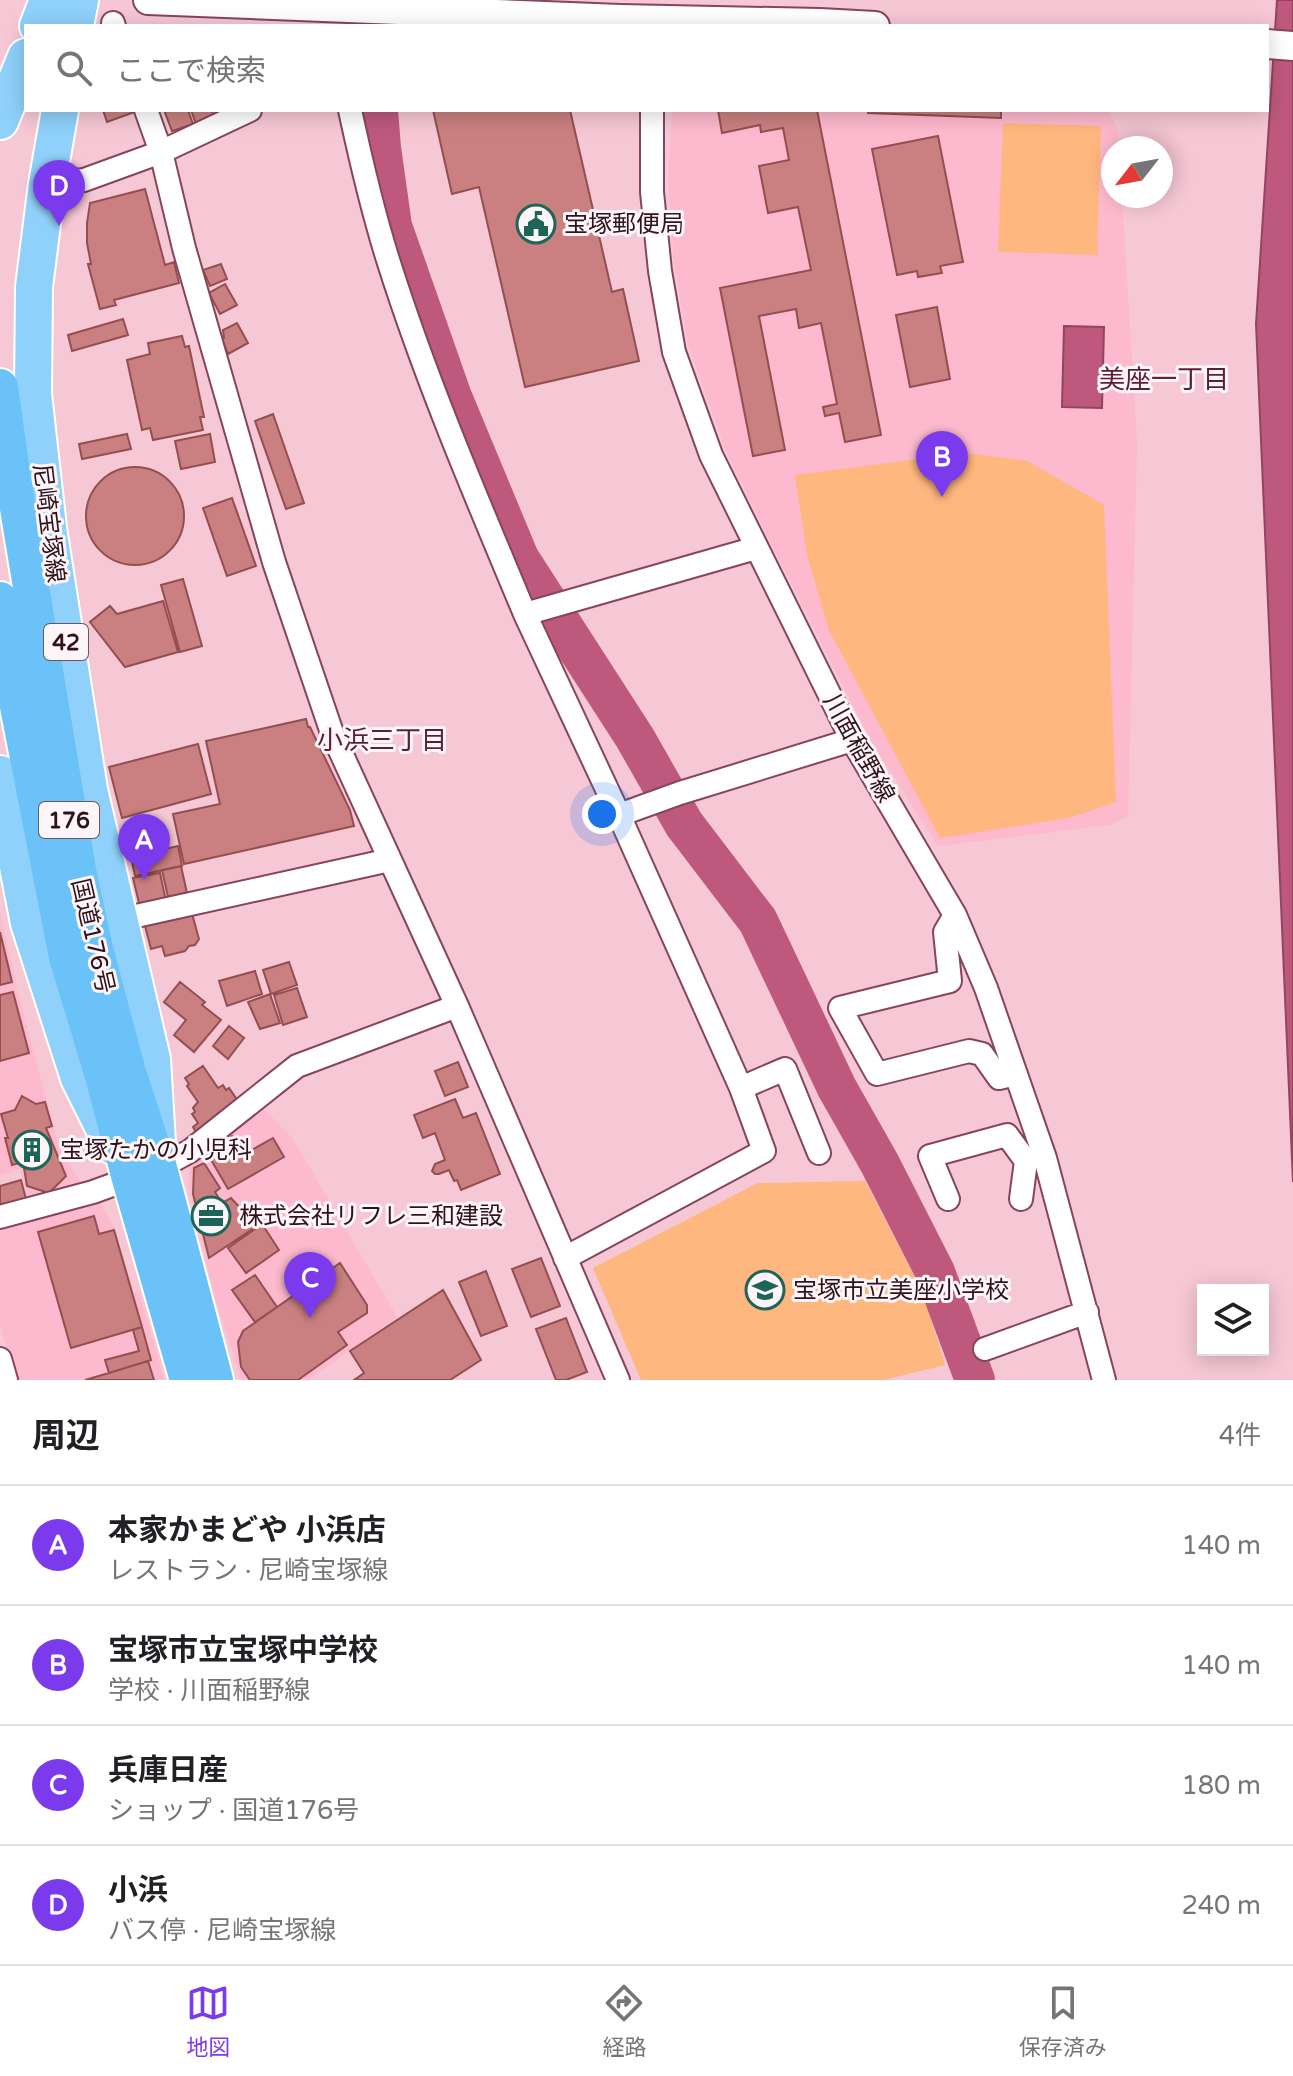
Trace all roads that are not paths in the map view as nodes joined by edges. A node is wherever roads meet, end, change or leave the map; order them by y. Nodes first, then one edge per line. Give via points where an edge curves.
1 (48, 0) edge
2 (80, 0) edge
3 (148, 0) edge
4 (344, 12) edge
5 (659, 15) edge
6 (39, 24) edge
7 (75, 24) edge
8 (838, 24) edge
9 (1269, 44) edge
10 (1293, 46) edge
11 (24, 62) edge
12 (60, 112) edge
13 (147, 112) edge
14 (246, 112) edge
15 (350, 112) edge
16 (652, 112) edge
17 (0, 121) edge
18 (161, 152) junction
19 (47, 184) junction
20 (0, 387) edge
21 (756, 548) junction
22 (0, 600) edge
23 (525, 614) junction
24 (852, 740) junction
25 (2, 797) edge
26 (619, 815) junction
27 (390, 860) junction
28 (955, 915) junction
29 (118, 920) junction
30 (457, 1006) junction
31 (1016, 1074) junction
32 (741, 1088) junction
33 (819, 1153) dead end
34 (1036, 1160) junction
35 (144, 1174) junction
36 (948, 1199) dead end
37 (1021, 1199) dead end
38 (0, 1217) edge
39 (565, 1258) junction
40 (1087, 1312) junction
41 (985, 1349) dead end
42 (0, 1359) edge
43 (6, 1380) edge
44 (188, 1380) edge
45 (215, 1380) edge
46 (618, 1380) edge
47 (1104, 1380) edge

1 - 6 main road
2 - 7 main road
3 - 4 street
4 - 5 street
5 - 8 street
9 - 10 street
11 - 17 main road
12 - 19 main road, 尼崎宝塚線 / 42
13 - 18 street
14 - 18 street
15 - 23 street via 388,262 463,466
16 - 21 street, 川面稲野線 via 652,192 674,352 711,455
18 - 19 street via 84,180
18 - 27 street via 274,562 332,733
19 - 29 main road, 尼崎宝塚線 / 42 via 34,287 33,394 89,790
20 - 35 highway, 国道176号 / 176 via 78,870 119,1039
21 - 23 street
21 - 24 street, 川面稲野線
22 - 35 highway, 国道176号 / 176 via 67,957 103,1076
23 - 26 street
24 - 26 street
24 - 28 street, 川面稲野線
25 - 35 main road via 29,923 79,1078
26 - 32 street
27 - 29 street
27 - 30 street
28 - 31 street, 川面稲野線
28 - 31 street via 945,932 950,981 840,1008 877,1074 969,1051 982,1054 999,1078
29 - 35 main road, 尼崎宝塚線 / 42 via 152,1059
30 - 35 street via 297,1066 190,1151
30 - 39 street
31 - 34 street, 川面稲野線
32 - 33 street via 785,1069
32 - 39 street via 764,1151
34 - 36 street via 1007,1135 930,1156
34 - 37 street
34 - 40 street, 川面稲野線
35 - 38 street
35 - 44 highway, 国道176号 / 176
35 - 45 highway, 国道176号 / 176
39 - 46 street
40 - 41 street
40 - 47 street, 川面稲野線
42 - 43 street

